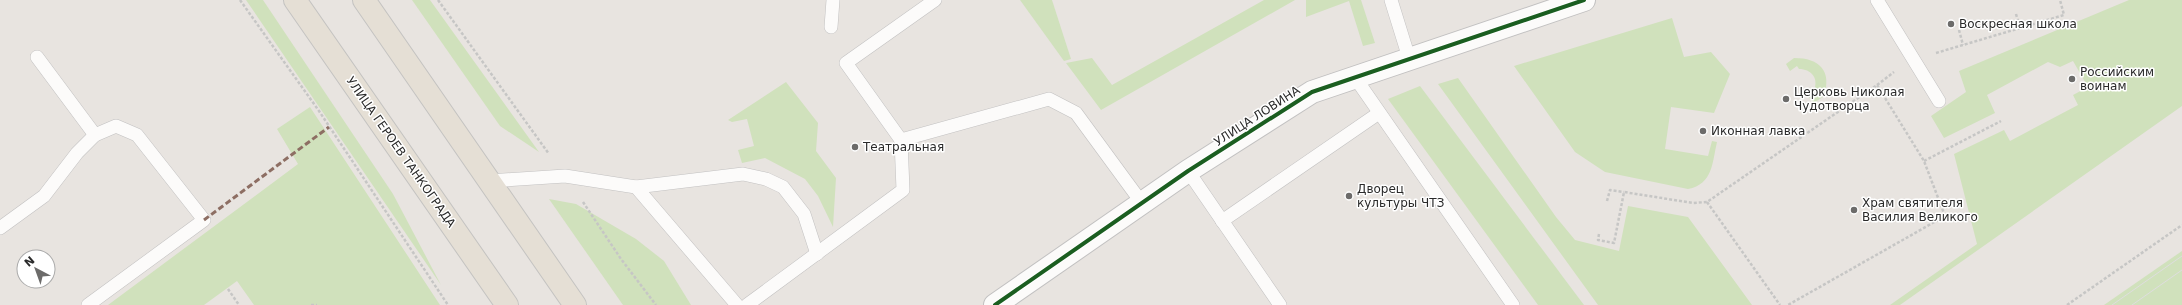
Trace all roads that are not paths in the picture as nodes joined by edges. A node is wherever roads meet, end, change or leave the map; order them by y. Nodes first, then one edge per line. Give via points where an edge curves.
1 (295, 0) edge
2 (364, 0) edge
3 (833, 0) edge
4 (935, 0) edge
5 (1392, 0) edge
6 (1584, 0) edge
7 (1877, 0) edge
8 (831, 27) dead end
9 (37, 56) dead end
10 (1409, 58) junction
11 (1354, 76) junction
12 (1939, 101) dead end
13 (1379, 113) junction
14 (95, 135) junction
15 (901, 140) junction
16 (1188, 171) junction
17 (489, 181) junction
18 (636, 187) junction
19 (1142, 203) junction
20 (1222, 220) junction
21 (0, 228) edge
22 (817, 254) junction
23 (88, 305) edge
24 (507, 305) edge
25 (576, 305) edge
26 (737, 305) edge
27 (747, 305) edge
28 (996, 305) edge
29 (1280, 305) edge
30 (1513, 305) edge

1 - 24 main road, УЛИЦА ГЕРОЕВ ТАНКОГРАДА
2 - 17 main road
3 - 8 lane
4 - 15 lane via 846,63
5 - 10 lane
6 - 10 street, УЛИЦА ЛОВИНА
7 - 12 lane
9 - 14 lane
10 - 11 street, УЛИЦА ЛОВИНА
11 - 13 lane
11 - 16 street, УЛИЦА ЛОВИНА via 1312,92
13 - 20 lane
13 - 30 lane
14 - 21 lane via 77,153 44,196
14 - 23 lane via 116,126 137,135 204,220
15 - 19 lane via 1049,99 1076,113
15 - 22 lane via 903,190
16 - 19 street, УЛИЦА ЛОВИНА
16 - 20 lane
17 - 18 lane via 565,176
17 - 25 main road
18 - 22 lane via 743,174 766,180 783,187 804,214
18 - 26 lane
19 - 28 street, УЛИЦА ЛОВИНА
20 - 29 lane
22 - 27 lane

